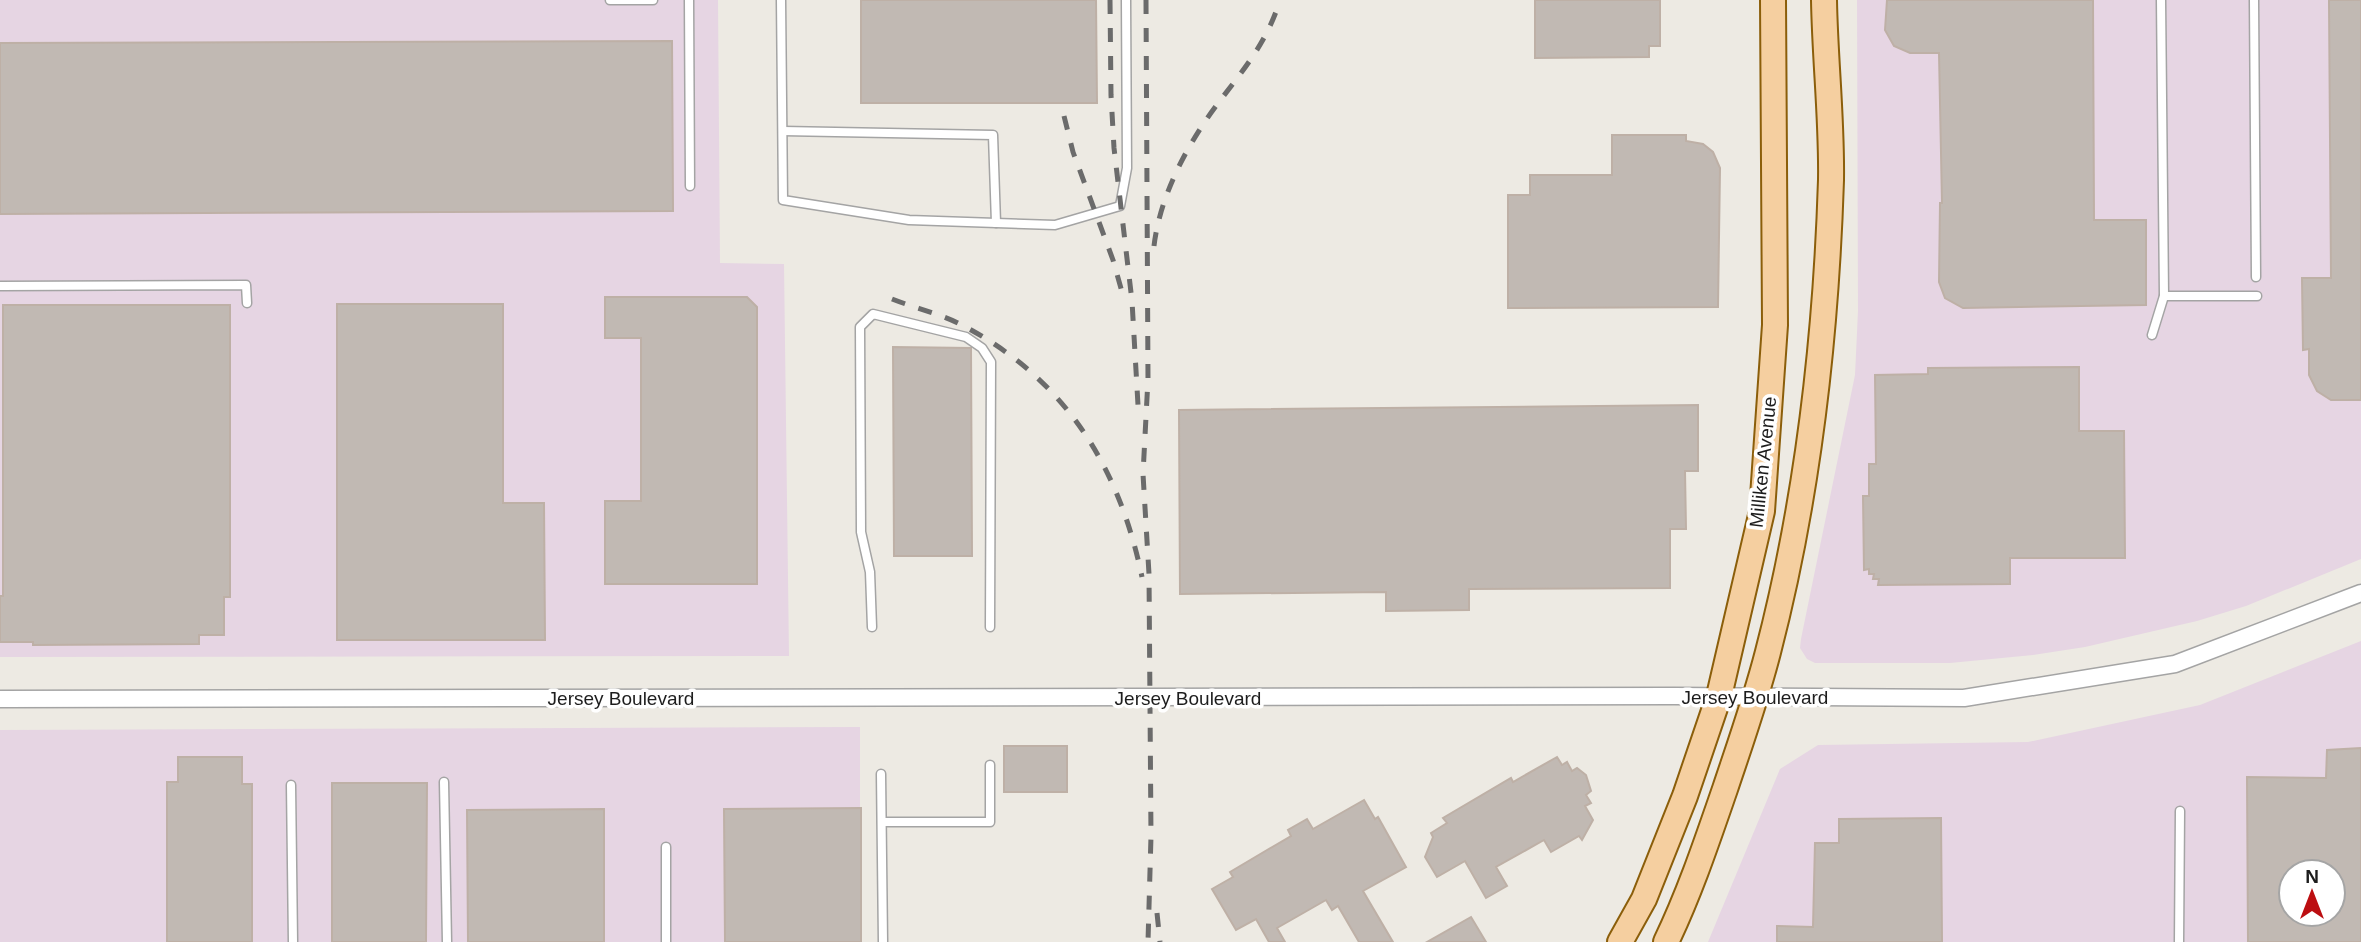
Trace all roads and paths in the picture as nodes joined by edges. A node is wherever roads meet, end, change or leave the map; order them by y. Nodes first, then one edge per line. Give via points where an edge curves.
1 (653, 0) edge
2 (689, 0) edge
3 (781, 0) edge
4 (1126, 0) edge
5 (1773, 0) edge
6 (1825, 0) edge
7 (2161, 0) edge
8 (2253, 0) edge
9 (610, 1) edge
10 (783, 131) junction
11 (690, 186) dead end
12 (996, 223) junction
13 (2256, 277) dead end
14 (0, 286) edge
15 (2164, 296) junction
16 (2257, 296) dead end
17 (247, 303) dead end
18 (2152, 335) dead end
19 (2361, 593) edge
20 (872, 627) dead end
21 (990, 627) dead end
22 (1719, 696) junction
23 (1756, 696) junction
24 (0, 699) edge
25 (990, 765) dead end
26 (881, 774) dead end
27 (444, 782) dead end
28 (291, 785) dead end
29 (2180, 811) dead end
30 (882, 822) junction
31 (666, 847) dead end
32 (293, 942) edge
33 (447, 942) edge
34 (666, 942) edge
35 (883, 942) edge
36 (1620, 942) edge
37 (1666, 942) edge
38 (2179, 942) edge

1 - 9 lane
2 - 11 lane
3 - 10 lane
4 - 12 lane via 1127,168 1120,206 1055,225
5 - 22 main road, Milliken Avenue via 1775,325 1762,511
6 - 23 main road, Milliken Avenue via 1831,177 1819,370 1793,545
7 - 15 lane
8 - 13 lane
10 - 12 lane via 783,200 909,220
10 - 12 lane via 993,135
14 - 17 lane via 246,285
15 - 16 lane
15 - 18 lane
19 - 23 street, Jersey Boulevard via 2175,664 1964,698
20 - 21 lane via 870,572 861,532 860,327 873,314 966,337 982,348 991,362
22 - 23 street, Jersey Boulevard
22 - 24 street, Jersey Boulevard
22 - 36 main road, Milliken Avenue via 1644,899
23 - 37 main road, Milliken Avenue via 1687,897
25 - 30 lane via 990,822
26 - 30 lane
27 - 33 lane
28 - 32 lane
29 - 38 lane
30 - 35 lane
31 - 34 lane

